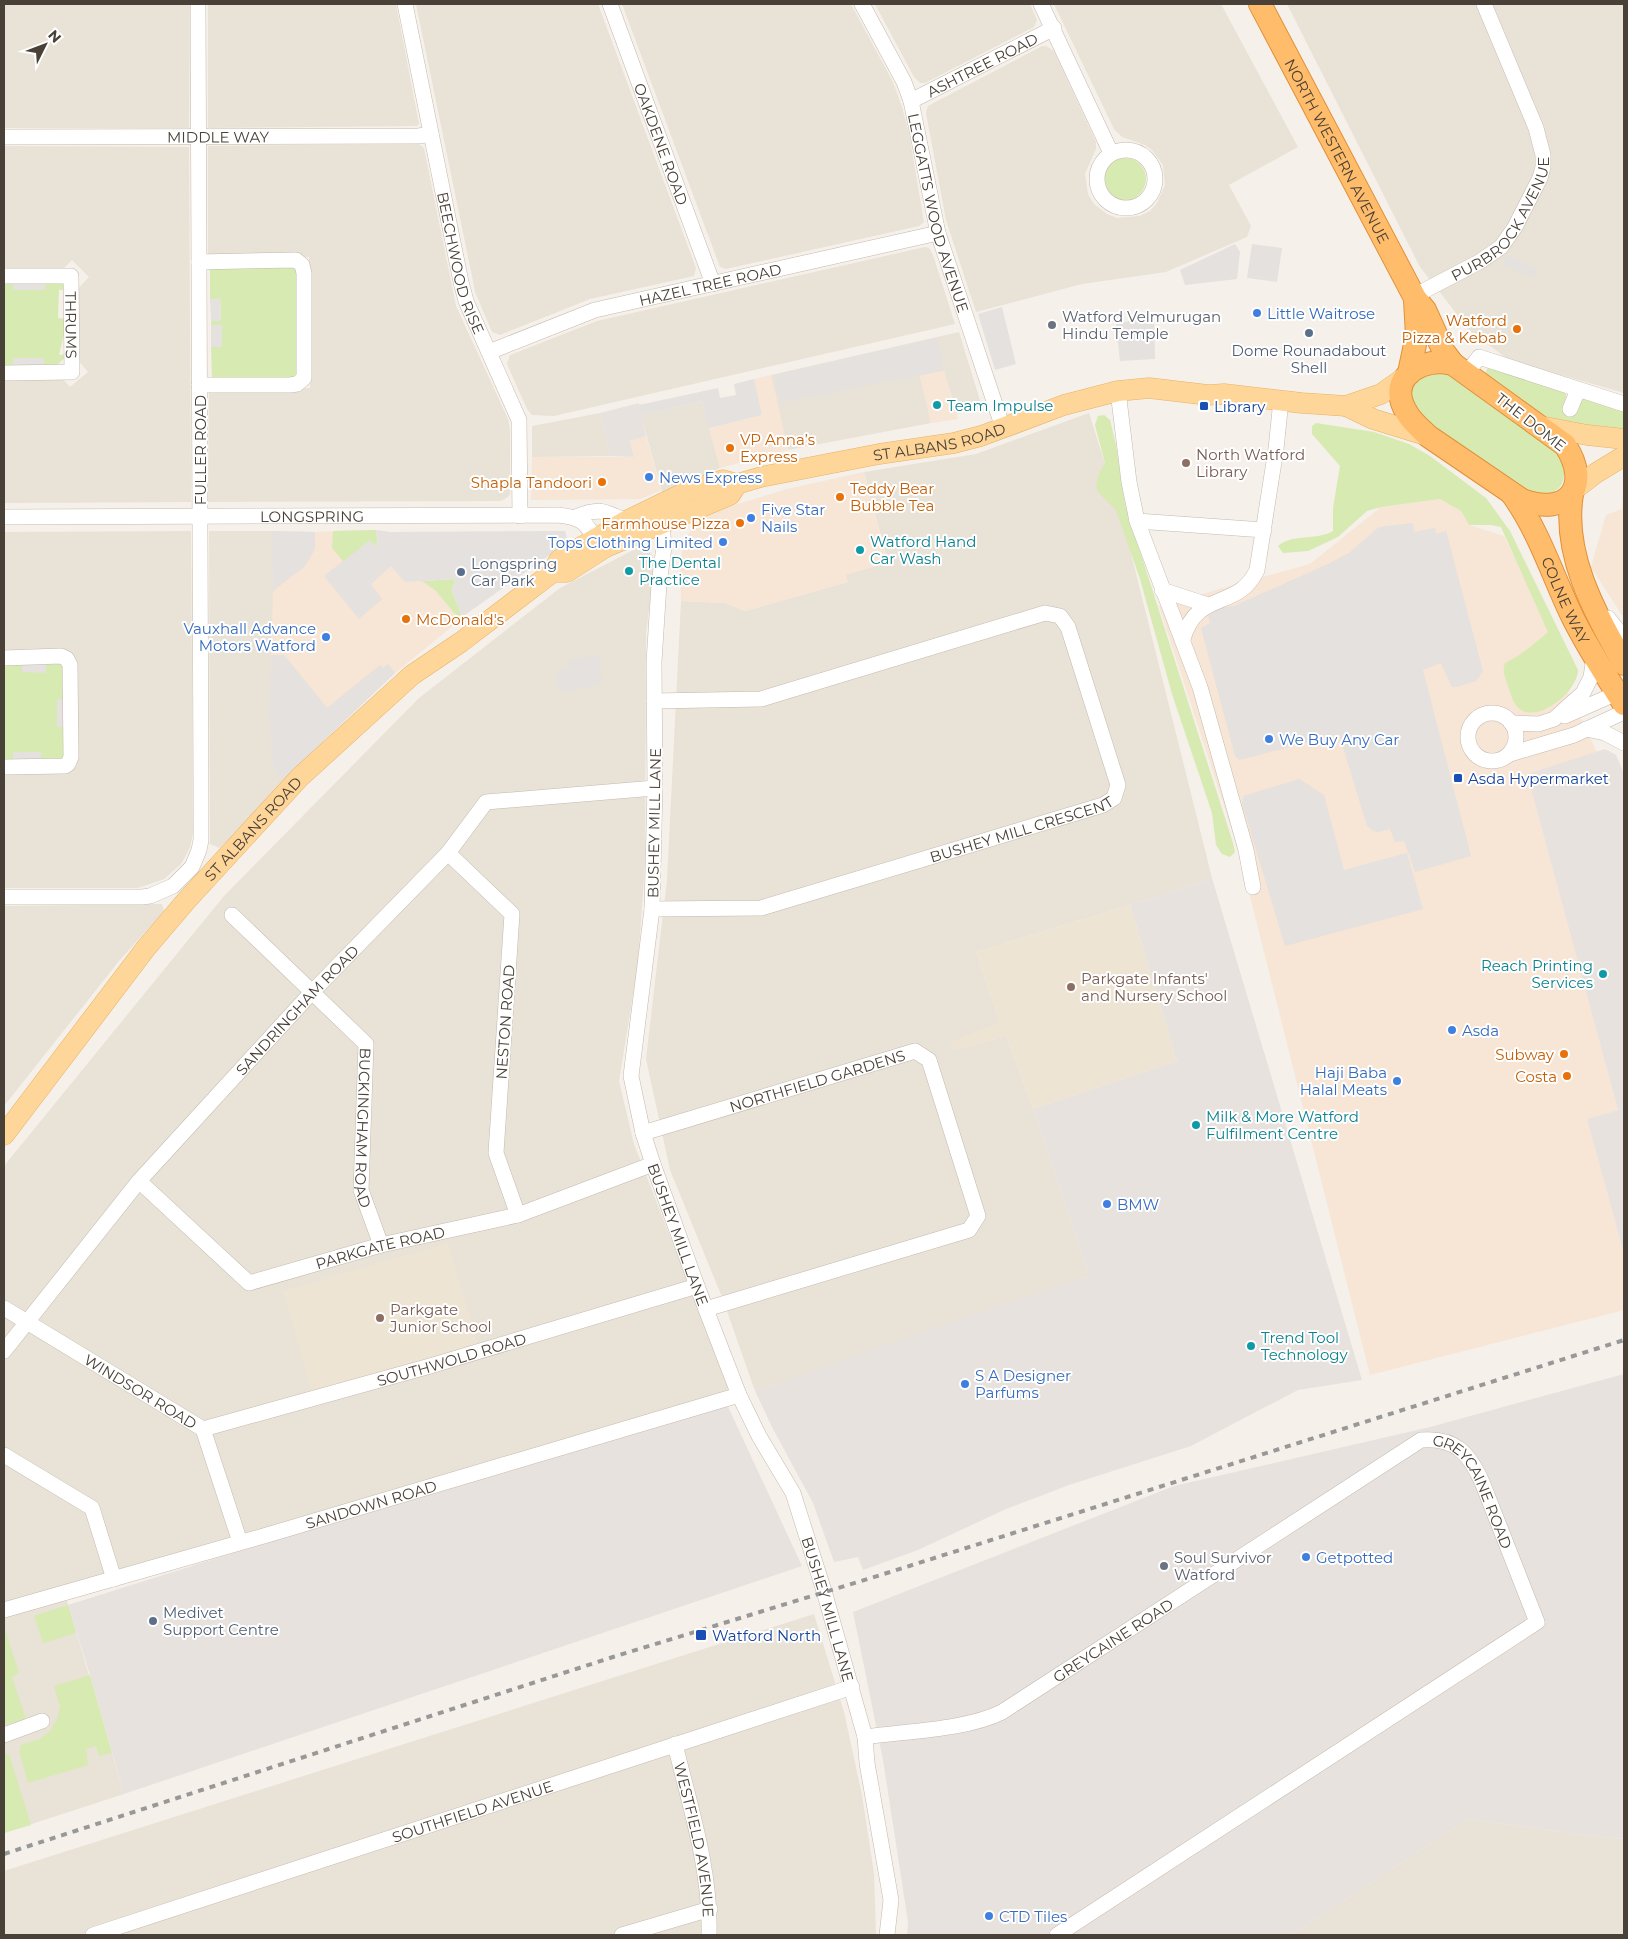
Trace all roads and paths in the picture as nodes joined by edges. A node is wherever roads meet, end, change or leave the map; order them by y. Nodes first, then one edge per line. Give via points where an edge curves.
1 (198, 4) edge
2 (405, 4) edge
3 (610, 4) edge
4 (862, 4) edge
5 (1041, 4) edge
6 (1260, 4) edge
7 (1484, 4) edge
8 (1054, 28) junction
9 (911, 101) junction
10 (431, 134) junction
11 (198, 136) junction
12 (4, 137) edge
13 (1111, 153) dead end
14 (938, 233) junction
15 (198, 262) junction
16 (4, 276) edge
17 (713, 284) junction
18 (1414, 297) junction
19 (489, 352) junction
20 (1460, 368) junction
21 (4, 373) edge
22 (1407, 375) junction
23 (200, 385) junction
24 (1578, 390) junction
25 (1118, 391) junction
26 (1281, 400) junction
27 (1624, 404) edge
28 (1346, 406) junction
29 (1570, 409) dead end
30 (1540, 426) junction
31 (1003, 428) junction
32 (1428, 436) junction
33 (1624, 439) edge
34 (1624, 456) edge
35 (1573, 492) junction
36 (1511, 493) junction
37 (659, 514) junction
38 (200, 516) junction
39 (520, 516) junction
40 (4, 517) edge
41 (576, 517) junction
42 (626, 520) junction
43 (1137, 521) junction
44 (1264, 530) junction
45 (598, 544) junction
46 (1162, 590) junction
47 (1589, 596) junction
48 (1208, 605) junction
49 (1624, 638) edge
50 (1183, 639) junction
51 (1594, 657) junction
52 (4, 658) edge
53 (1624, 664) edge
54 (1622, 700) edge
55 (654, 701) junction
56 (1554, 719) junction
57 (1511, 723) junction
58 (1586, 729) junction
59 (1624, 743) edge
60 (1510, 754) junction
61 (4, 768) edge
62 (655, 788) junction
63 (448, 853) junction
64 (1253, 887) dead end
65 (4, 897) edge
66 (652, 909) junction
67 (232, 915) dead end
68 (312, 992) junction
69 (643, 1133) junction
70 (4, 1135) edge
71 (653, 1164) junction
72 (139, 1181) junction
73 (518, 1215) junction
74 (380, 1245) junction
75 (697, 1286) junction
76 (4, 1308) edge
77 (706, 1309) junction
78 (28, 1322) junction
79 (4, 1351) edge
80 (739, 1395) junction
81 (203, 1429) junction
82 (4, 1455) edge
83 (240, 1542) junction
84 (114, 1579) junction
85 (4, 1610) edge
86 (852, 1687) junction
87 (42, 1721) dead end
88 (4, 1735) edge
89 (865, 1737) junction
90 (675, 1744) junction
91 (710, 1910) junction
92 (92, 1935) edge
93 (622, 1935) edge
94 (709, 1935) edge
95 (887, 1935) edge
96 (1057, 1935) edge

1 - 11 street, FULLER ROAD
2 - 10 street, BEECHWOOD RISE
3 - 17 street, OAKDENE ROAD
4 - 9 street, LEGGATTS WOOD AVENUE
5 - 8 street
6 - 18 highway, NORTH WESTERN AVENUE
7 - 18 street, PURBROCK AVENUE via 1536,128 1543,167 1515,227 1501,247
8 - 9 street, ASHTREE ROAD
8 - 13 street
9 - 14 street, LEGGATTS WOOD AVENUE
10 - 11 street, MIDDLE WAY
10 - 19 street, BEECHWOOD RISE via 466,301
11 - 12 street, MIDDLE WAY
11 - 15 street, FULLER ROAD
14 - 17 street, HAZEL TREE ROAD
14 - 31 street, LEGGATTS WOOD AVENUE
15 - 23 street, FULLER ROAD
15 - 23 street via 296,260 304,273 305,374 301,382 290,385
16 - 21 street, THRUMS via 71,276 72,372
17 - 19 street, HAZEL TREE ROAD via 595,310
18 - 20 highway, NORTH WESTERN AVENUE via 1425,310 1444,352
18 - 22 highway, NORTH WESTERN AVENUE via 1417,335
19 - 39 street, BEECHWOOD RISE via 519,420
20 - 22 highway via 1441,362 1427,363
20 - 24 street via 1479,357
20 - 30 highway, THE DOME
22 - 28 main road, ST ALBANS ROAD via 1381,394
22 - 32 highway via 1400,393 1404,408
23 - 38 street, FULLER ROAD
24 - 27 street
24 - 29 street
25 - 26 main road, ST ALBANS ROAD via 1150,388
25 - 31 main road, ST ALBANS ROAD via 1064,405
25 - 43 street
26 - 28 main road, ST ALBANS ROAD
26 - 44 street
28 - 32 main road, ST ALBANS ROAD via 1373,419
30 - 33 main road
30 - 35 highway, THE DOME via 1565,445 1573,458 1576,473
31 - 37 main road, ST ALBANS ROAD via 954,443 878,454 737,484 723,480 688,491
32 - 36 highway
34 - 35 main road via 1604,467
35 - 36 highway via 1550,505 1532,503
35 - 47 highway, COLNE WAY via 1570,508 1572,545
36 - 51 highway, COLNE WAY via 1527,517
37 - 42 main road, ST ALBANS ROAD
37 - 45 main road, ST ALBANS ROAD
37 - 55 street, BUSHEY MILL LANE via 664,547
38 - 39 street, LONGSPRING
38 - 40 street, LONGSPRING
38 - 65 street, FULLER ROAD via 201,840 192,867 173,886 150,896
39 - 41 street, LONGSPRING
41 - 42 street, LONGSPRING via 591,510
41 - 45 street via 584,522
42 - 45 main road, ST ALBANS ROAD
43 - 44 street
43 - 46 street
44 - 48 street via 1257,570 1249,584 1236,595
45 - 70 main road, ST ALBANS ROAD via 559,560 553,572 412,675 300,776 146,948
46 - 48 street
46 - 50 street
47 - 49 street
47 - 53 highway, COLNE WAY
48 - 50 street via 1189,623
50 - 64 street via 1200,687 1246,850
51 - 54 highway, COLNE WAY
51 - 56 street via 1584,693
52 - 61 street via 61,656 67,659 70,665 71,757 65,766
54 - 56 street
54 - 58 street
55 - 62 street, BUSHEY MILL LANE
55 - 66 street, BUSHEY MILL CRESCENT via 761,700 1044,613 1060,616 1068,627 1118,785 1114,798 1103,805 761,908
56 - 57 street via 1539,724
57 - 60 street via 1516,742
57 - 60 street via 1502,715 1486,714 1473,722 1467,733 1472,752 1482,760 1500,761
58 - 59 street via 1605,733
58 - 60 street
62 - 63 street, SANDRINGHAM ROAD via 486,802
62 - 66 street, BUSHEY MILL LANE
63 - 68 street, SANDRINGHAM ROAD
63 - 73 street, NESTON ROAD via 512,914 496,1153
66 - 69 street, BUSHEY MILL LANE via 631,1076
67 - 68 street, BUCKINGHAM ROAD
68 - 72 street, SANDRINGHAM ROAD
68 - 74 street, BUCKINGHAM ROAD via 366,1044 361,1190
69 - 71 street, BUSHEY MILL LANE
69 - 77 street, NORTHFIELD GARDENS via 915,1051 929,1060 978,1216 969,1230
71 - 73 street, PARKGATE ROAD
71 - 75 street, BUSHEY MILL LANE
72 - 74 street, PARKGATE ROAD via 249,1283
72 - 78 street, SANDRINGHAM ROAD
73 - 74 street, PARKGATE ROAD
75 - 77 street, BUSHEY MILL LANE
75 - 81 street, SOUTHWOLD ROAD
76 - 78 street, WINDSOR ROAD
77 - 80 street, BUSHEY MILL LANE
78 - 79 street, SANDRINGHAM ROAD
78 - 81 street, WINDSOR ROAD
80 - 83 street, SANDOWN ROAD
80 - 86 street, BUSHEY MILL LANE via 793,1492
81 - 83 street, WINDSOR ROAD
82 - 84 street via 92,1508
83 - 84 street, SANDOWN ROAD
84 - 85 street, SANDOWN ROAD
86 - 89 street, BUSHEY MILL LANE
86 - 90 street, SOUTHFIELD AVENUE
87 - 88 street
89 - 95 street, BUSHEY MILL LANE via 892,1900
89 - 96 street, GREYCAINE ROAD via 974,1723 1002,1712 1421,1440 1436,1438 1451,1442 1465,1454 1482,1482 1538,1622
90 - 91 street, WESTFIELD AVENUE via 706,1878
90 - 92 street, SOUTHFIELD AVENUE
91 - 93 street
91 - 94 street, WESTFIELD AVENUE

